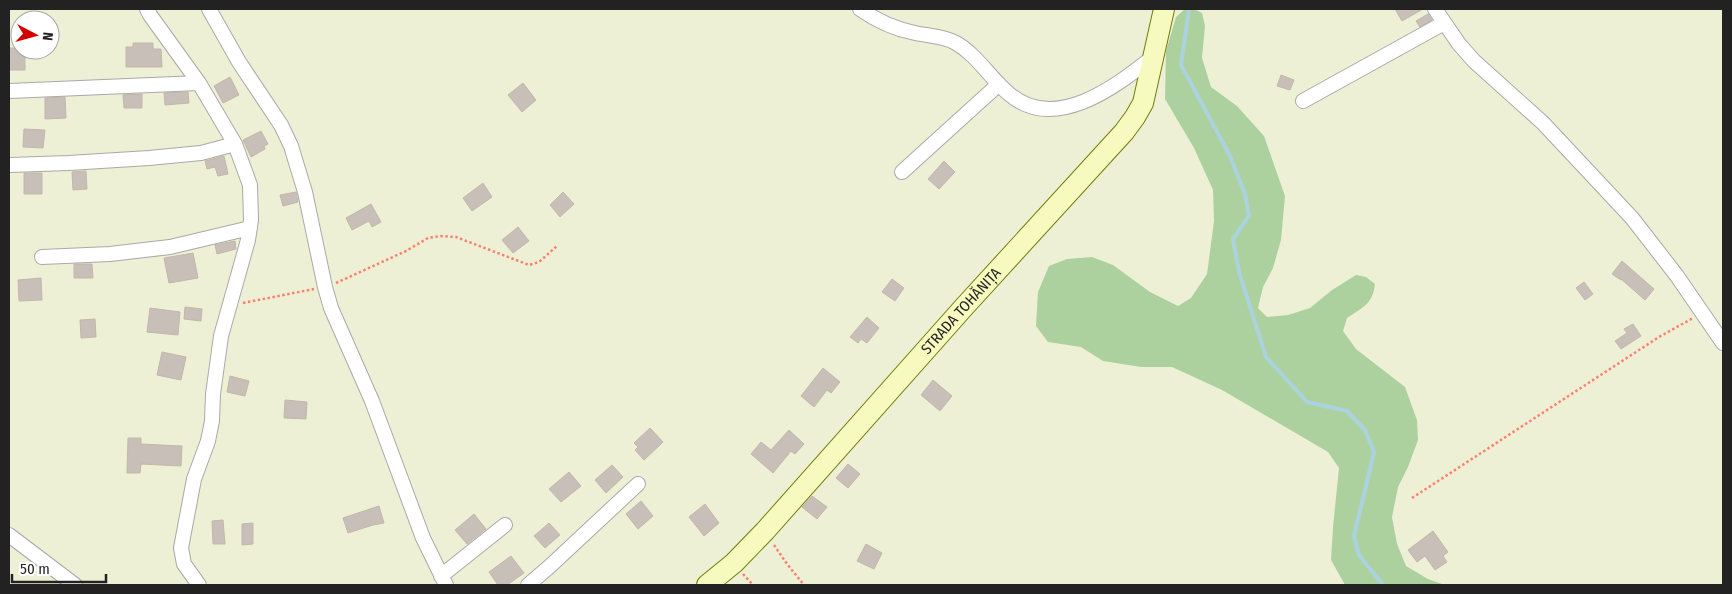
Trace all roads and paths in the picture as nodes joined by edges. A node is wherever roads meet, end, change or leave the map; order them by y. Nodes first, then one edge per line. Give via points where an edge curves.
1 (147, 9) edge
2 (209, 9) edge
3 (860, 9) edge
4 (1164, 9) edge
5 (1435, 9) edge
6 (1444, 23) junction
7 (1153, 57) junction
8 (199, 83) junction
9 (999, 84) junction
10 (9, 92) edge
11 (1303, 101) dead end
12 (235, 144) junction
13 (9, 165) edge
14 (902, 172) dead end
15 (250, 228) junction
16 (557, 246) dead end
17 (42, 257) dead end
18 (325, 287) junction
19 (230, 306) junction
20 (1704, 312) junction
21 (1723, 343) edge
22 (638, 484) dead end
23 (1412, 498) dead end
24 (505, 525) dead end
25 (765, 531) junction
26 (9, 535) edge
27 (443, 581) edge
28 (75, 585) edge
29 (199, 585) edge
30 (528, 585) edge
31 (707, 585) edge
32 (804, 585) edge

1 - 8 street
2 - 18 street via 291,146 305,192
3 - 9 street via 896,28 954,42 966,49
4 - 7 main road, STRADA TOHĂNIȚA
5 - 6 street
6 - 11 street
6 - 20 street via 1474,61 1543,123 1632,218
7 - 9 street via 1119,84 1094,98 1063,108 1030,106 1008,94
7 - 25 main road, STRADA TOHĂNIȚA via 1143,103 1124,132
8 - 10 street
8 - 12 street
9 - 14 street
12 - 13 street via 201,153 149,158
12 - 15 street via 250,185
15 - 17 street via 170,248
15 - 19 street
16 - 18 path via 539,262 529,265 456,237 428,238 351,278
18 - 19 path
18 - 27 street via 423,538
19 - 29 street via 221,336 212,421 194,479 182,548 184,564
20 - 21 street
20 - 23 path via 1659,337
22 - 30 street
24 - 27 street
25 - 31 main road, STRADA TOHĂNIȚA
25 - 32 path
26 - 28 street

